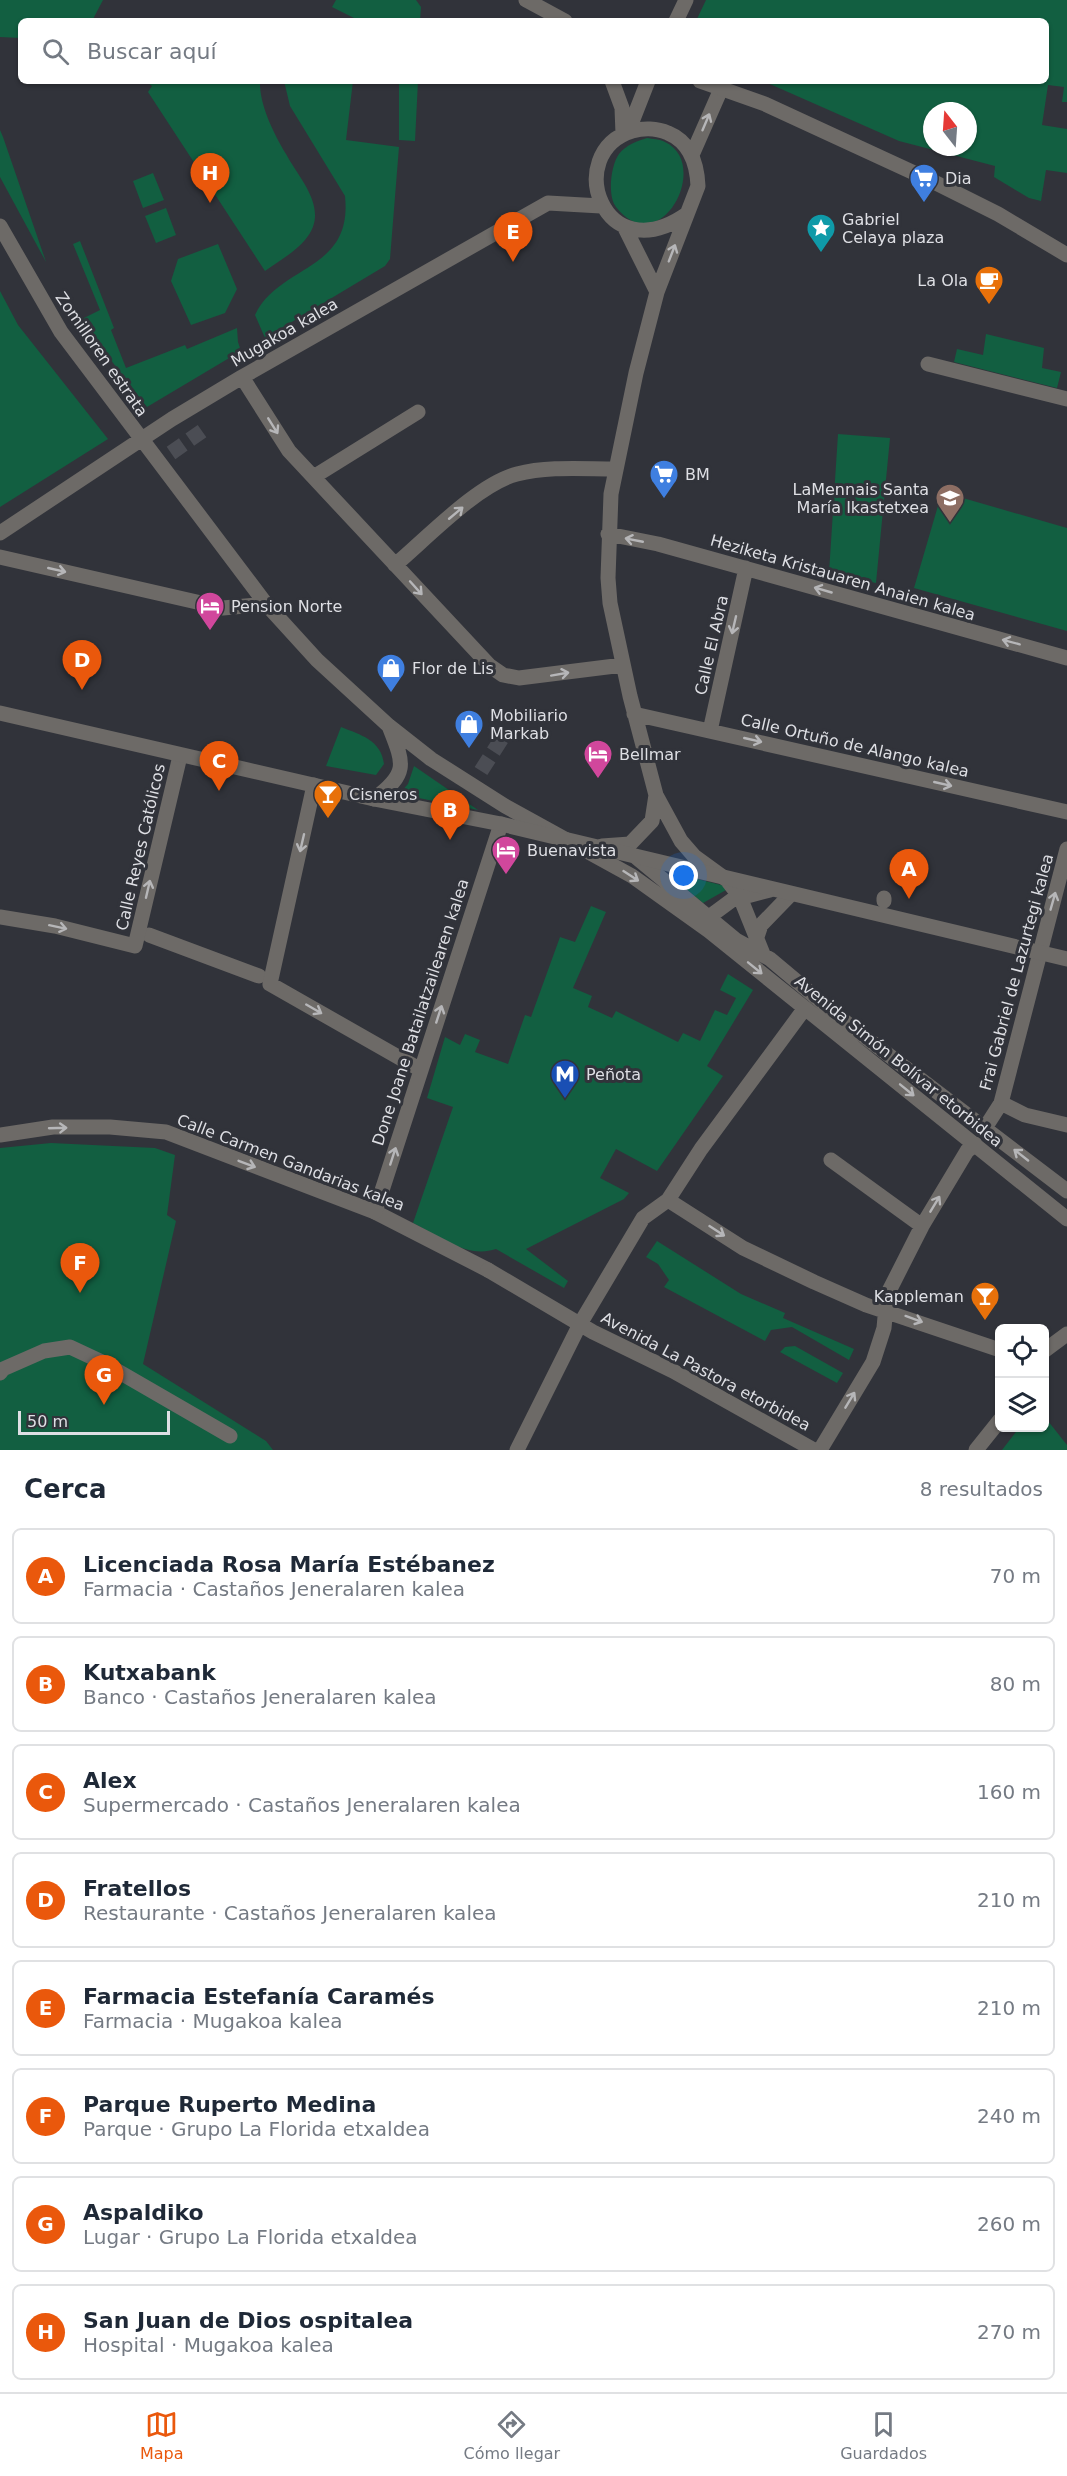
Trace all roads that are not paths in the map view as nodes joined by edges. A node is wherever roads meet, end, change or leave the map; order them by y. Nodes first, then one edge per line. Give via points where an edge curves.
1 (526, 0) edge
2 (686, 0) edge
3 (559, 18) edge
4 (677, 18) edge
5 (613, 84) edge
6 (647, 84) edge
7 (708, 84) edge
8 (720, 89) junction
9 (625, 133) junction
10 (692, 154) junction
11 (601, 206) junction
12 (687, 214) junction
13 (0, 226) edge
14 (624, 226) junction
15 (1067, 255) edge
16 (657, 292) junction
17 (928, 364) dead end
18 (242, 377) junction
19 (1067, 399) edge
20 (418, 412) dead end
21 (141, 440) junction
22 (615, 469) junction
23 (315, 476) junction
24 (0, 533) edge
25 (608, 534) junction
26 (0, 557) edge
27 (395, 565) junction
28 (746, 568) junction
29 (266, 604) junction
30 (1067, 658) edge
31 (623, 665) junction
32 (0, 713) edge
33 (634, 714) junction
34 (389, 726) junction
35 (710, 731) junction
36 (180, 756) junction
37 (314, 785) junction
38 (656, 795) junction
39 (374, 799) junction
40 (1067, 812) edge
41 (501, 824) junction
42 (581, 845) junction
43 (1067, 849) edge
44 (637, 858) junction
45 (727, 880) junction
46 (770, 890) junction
47 (791, 894) junction
48 (740, 897) junction
49 (0, 917) edge
50 (709, 924) junction
51 (149, 934) dead end
52 (757, 937) junction
53 (1038, 952) junction
54 (763, 954) junction
55 (1067, 959) edge
56 (259, 976) dead end
57 (805, 1008) junction
58 (421, 1070) junction
59 (1001, 1103) junction
60 (1067, 1125) edge
61 (985, 1128) junction
62 (0, 1135) edge
63 (975, 1144) junction
64 (831, 1160) dead end
65 (1067, 1191) edge
66 (668, 1200) junction
67 (375, 1212) junction
68 (1067, 1218) edge
69 (922, 1226) junction
70 (886, 1310) junction
71 (580, 1324) junction
72 (1067, 1334) edge
73 (1049, 1347) edge
74 (995, 1349) edge
75 (0, 1373) edge
76 (995, 1425) edge
77 (230, 1436) dead end
78 (517, 1450) edge
79 (814, 1450) edge
80 (820, 1450) edge
81 (976, 1450) edge

1 - 3 street
2 - 4 street
5 - 9 street
6 - 9 street
7 - 8 street
10 -> 8 street
8 - 15 street via 765,104 968,198
9 - 10 street via 653,129 669,133
9 - 11 street via 601,157 596,187
10 - 12 street via 698,186
11 - 14 street
11 - 18 street, Mugakoa kalea via 548,202
12 - 14 street via 657,230 640,231
16 -> 12 street
13 - 21 street, Zomilloren estrata via 61,332
14 - 16 street
16 - 22 street
17 - 19 street
18 - 21 street, Mugakoa kalea
18 -> 23 street via 289,451
20 - 23 street
21 - 24 street, Mugakoa kalea
21 - 29 street, Avenida Simón Bolívar etorbidea
22 - 25 street
27 -> 22 street via 492,483 546,470
23 - 27 street
28 -> 25 street, Heziketa Kristauaren Anaien kalea
25 - 31 street via 610,603
26 -> 29 street via 223,608
27 -> 31 street via 457,634 503,675 555,676
30 -> 28 street, Heziketa Kristauaren Anaien kalea
28 -> 35 street, Calle El Abra
29 - 34 street, Avenida Simón Bolívar etorbidea via 317,660
31 - 33 street
32 - 36 street
33 - 35 street, Calle Ortuño de Alango kalea
33 - 38 street
34 - 39 street via 402,766 400,776
34 - 42 street, Avenida Simón Bolívar etorbidea via 431,759 505,806
35 -> 40 street, Calle Ortuño de Alango kalea
36 - 37 street
49 -> 36 street, Calle Reyes Católicos via 135,945
37 - 39 street
37 -> 58 street via 270,984
38 - 42 street via 652,821 630,844
38 - 45 street via 681,841 694,856
39 - 41 street
41 - 42 street
58 -> 41 street, Done Joane Batailatzailearen kalea
42 - 44 street
42 -> 50 street, Avenida Simón Bolívar etorbidea
53 -> 43 street, Frai Gabriel de Lazurtegi kalea
44 - 45 street
44 - 50 street, Avenida Simón Bolívar etorbidea
45 - 46 street
45 - 48 street
46 - 47 street
46 - 48 street
47 - 52 street via 761,925
47 - 53 street
48 - 50 street via 725,903
48 - 52 street
50 - 54 street, Avenida Simón Bolívar etorbidea
50 -> 57 street, Avenida Simón Bolívar etorbidea
51 - 56 street
52 - 54 street
53 - 55 street
53 - 59 street, Frai Gabriel de Lazurtegi kalea
54 - 61 street, Avenida Simón Bolívar etorbidea
57 -> 63 street, Avenida Simón Bolívar etorbidea
57 - 66 street
67 -> 58 street, Done Joane Batailatzailearen kalea
59 - 60 street
59 - 61 street, Frai Gabriel de Lazurtegi kalea
65 -> 61 street, Avenida Simón Bolívar etorbidea
62 -> 67 street, Calle Carmen Gandarias kalea via 53,1127 166,1132
63 - 68 street, Avenida Simón Bolívar etorbidea
69 -> 63 street
64 - 69 street
66 -> 70 street via 743,1248
66 - 71 street via 643,1218
67 - 71 street, Calle Carmen Gandarias kalea via 488,1270
69 - 70 street via 887,1295
70 -> 74 street
80 -> 70 street via 873,1362
71 - 78 street
71 - 79 street, Avenida La Pastora etorbidea
72 - 73 street
75 - 77 street via 44,1351 70,1347
76 - 81 street

